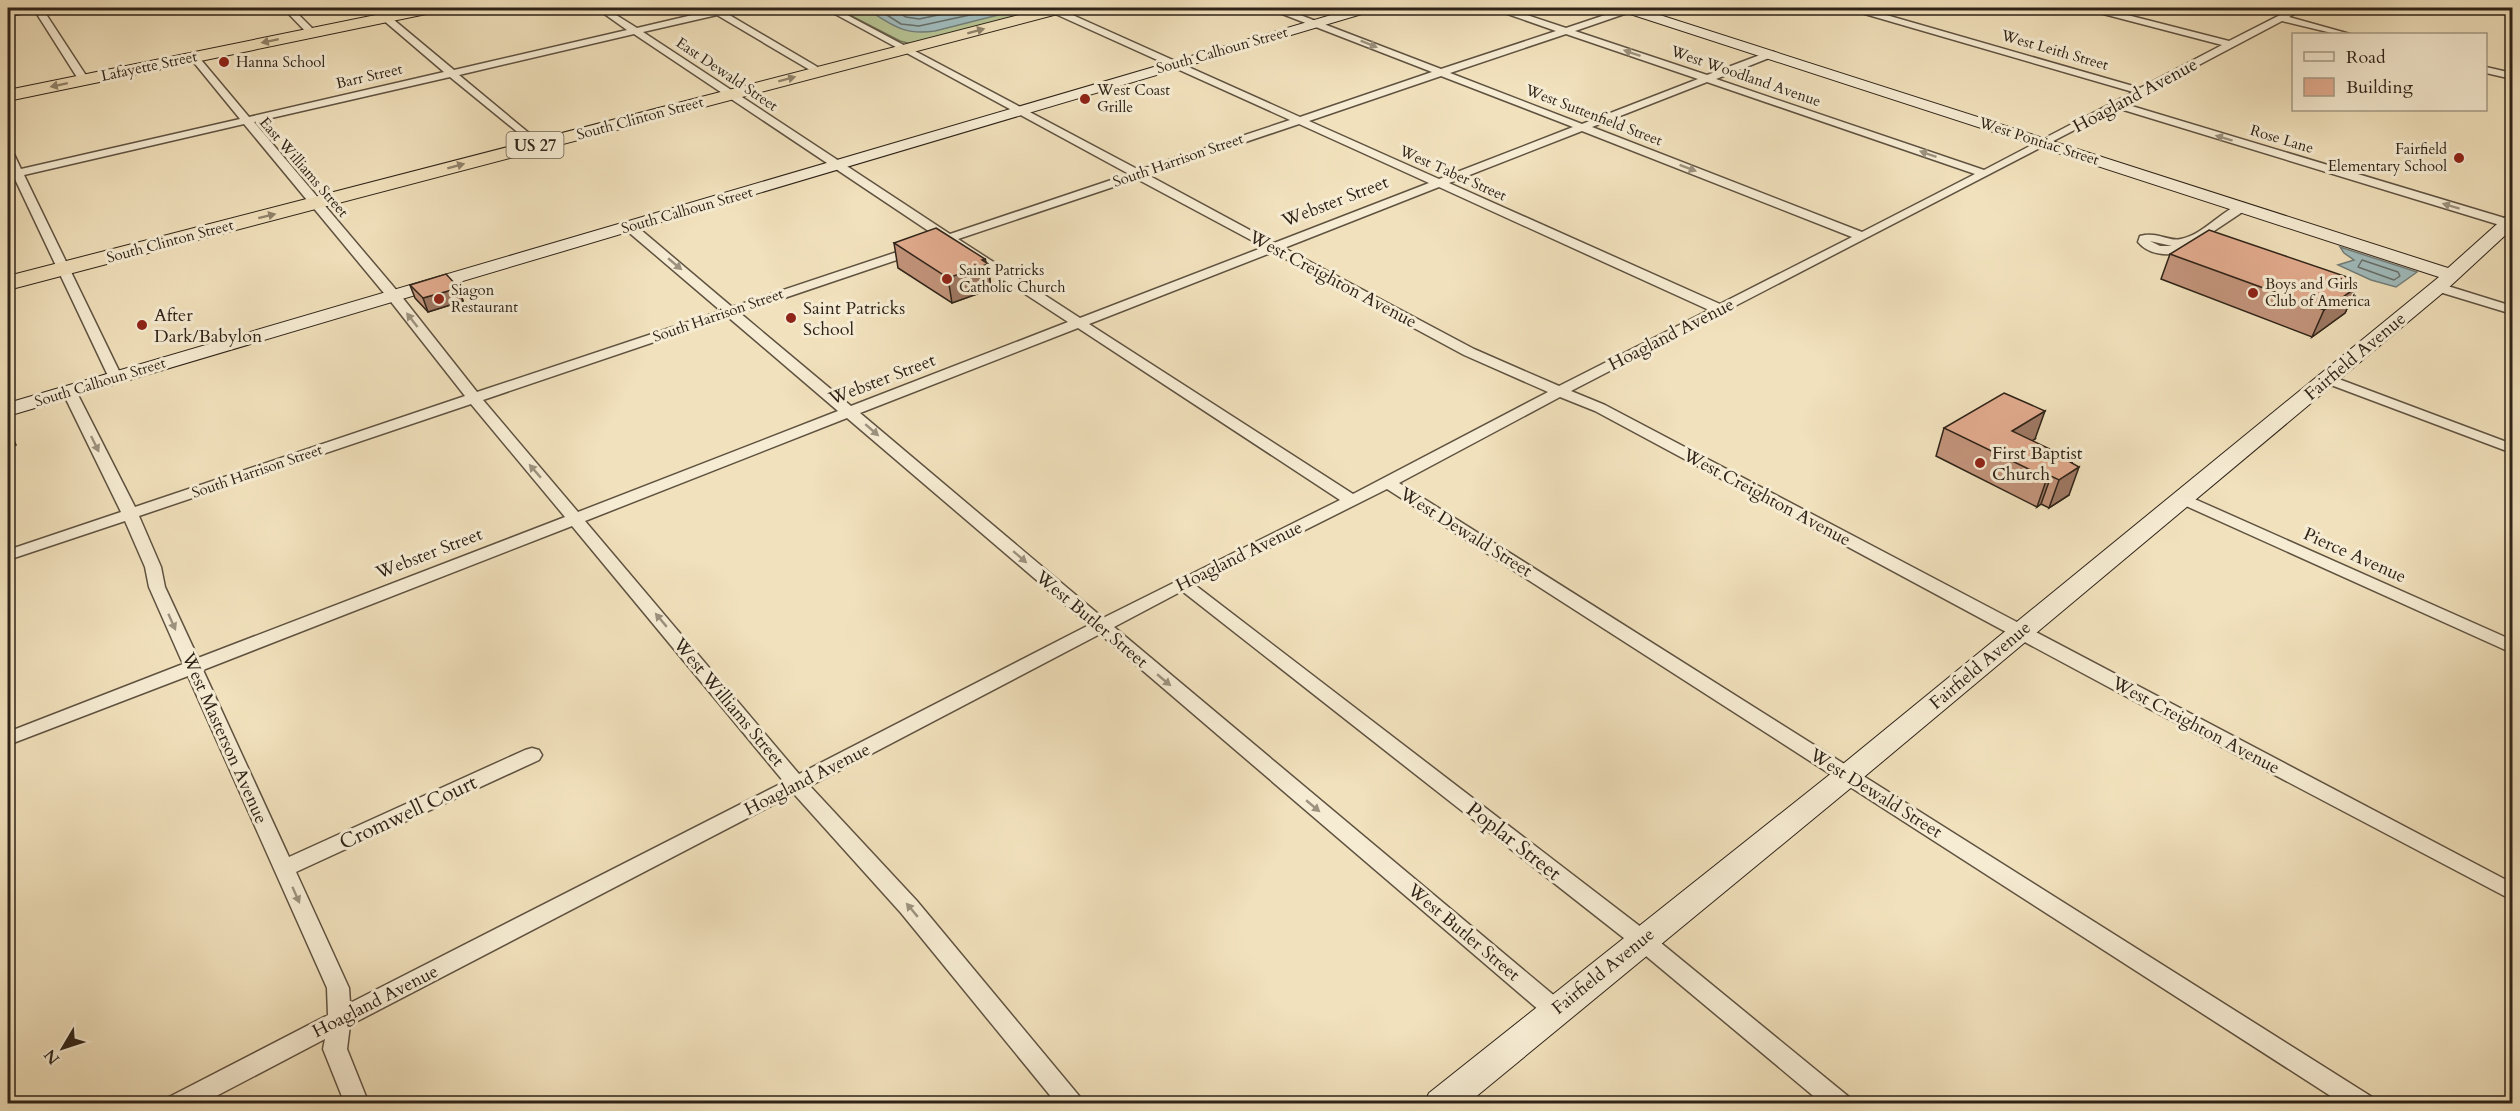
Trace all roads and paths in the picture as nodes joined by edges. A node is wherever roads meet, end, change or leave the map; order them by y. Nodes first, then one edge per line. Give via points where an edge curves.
1 (38, 8) edge
2 (287, 8) edge
3 (430, 8) edge
4 (600, 8) edge
5 (737, 8) edge
6 (828, 8) edge
7 (1275, 8) edge
8 (1366, 8) edge
9 (1499, 8) edge
10 (1630, 8) edge
11 (1854, 8) edge
12 (2091, 8) edge
13 (2301, 8) edge
14 (1059, 9) edge
15 (718, 12) junction
16 (8, 13) edge
17 (385, 17) junction
18 (2280, 18) junction
19 (1315, 23) junction
20 (1565, 30) junction
21 (636, 31) junction
22 (311, 32) junction
23 (2341, 33) edge
24 (2232, 45) junction
25 (904, 50) junction
26 (1771, 54) junction
27 (194, 57) junction
28 (1175, 64) junction
29 (2487, 69) edge
30 (818, 71) junction
31 (1439, 72) junction
32 (451, 73) junction
33 (2512, 76) edge
34 (1707, 78) junction
35 (84, 80) junction
36 (2143, 92) junction
37 (731, 94) junction
38 (8, 96) edge
39 (2117, 105) junction
40 (1017, 111) junction
41 (244, 120) junction
42 (1299, 120) junction
43 (1582, 127) junction
44 (2044, 143) junction
45 (537, 145) junction
46 (8, 152) edge
47 (838, 165) junction
48 (1983, 173) junction
49 (1137, 174) junction
50 (12, 175) edge
51 (1438, 182) junction
52 (315, 203) junction
53 (2243, 207) junction
54 (2510, 221) edge
55 (630, 227) junction
56 (1862, 236) junction
57 (948, 238) junction
58 (2176, 243) dead end
59 (1271, 247) junction
60 (64, 268) junction
61 (2445, 281) junction
62 (8, 283) edge
63 (393, 295) junction
64 (1719, 309) junction
65 (2512, 310) edge
66 (731, 311) junction
67 (1078, 323) junction
68 (115, 378) junction
69 (2328, 379) junction
70 (69, 391) junction
71 (1559, 392) junction
72 (473, 398) junction
73 (8, 410) edge
74 (851, 412) junction
75 (2512, 448) edge
76 (1388, 483) junction
77 (2181, 498) junction
78 (1352, 501) junction
79 (130, 514) junction
80 (575, 518) junction
81 (8, 555) edge
82 (1183, 584) junction
83 (1101, 626) junction
84 (2020, 632) junction
85 (2512, 647) edge
86 (193, 667) junction
87 (8, 739) edge
88 (532, 755) dead end
89 (1848, 775) junction
90 (797, 784) junction
91 (284, 868) junction
92 (2512, 892) edge
93 (1642, 939) junction
94 (1555, 1010) junction
95 (340, 1019) junction
96 (354, 1097) edge
97 (177, 1104) edge
98 (1072, 1104) edge
99 (1442, 1104) edge
100 (1841, 1104) edge
101 (2364, 1104) edge

1 - 16 street
1 - 35 street
2 - 22 street
3 - 17 highway, Lafayette Street
4 - 21 street, East Dewald Street
5 - 15 street, Barr Street
6 - 25 street, West Creighton Avenue
7 - 19 street, West Suttenfield Street
8 - 19 street, South Calhoun Street
9 - 20 street, West Woodland Avenue
10 - 20 street, South Harrison Street
10 - 26 street, West Pontiac Street
11 - 36 street, West Leith Street
12 - 24 street
13 - 18 street, Hoagland Avenue
25 -> 14 highway, South Clinton Street / US 27
14 - 28 street, West Taber Street
15 - 21 street, Barr Street
15 - 30 street
17 - 22 highway, Lafayette Street
17 - 32 street
18 - 23 street
18 - 24 street, Hoagland Avenue
19 - 28 street, South Calhoun Street
19 -> 31 street, West Suttenfield Street
20 - 31 street, South Harrison Street
34 -> 20 street, West Woodland Avenue
21 - 32 street, Barr Street
21 - 37 street, East Dewald Street
22 -> 27 highway, Lafayette Street
24 - 36 street, Hoagland Avenue
25 - 30 highway, South Clinton Street / US 27
25 - 40 street, West Creighton Avenue
26 - 34 street, Webster Street
26 - 44 street, West Pontiac Street
27 - 35 highway, Lafayette Street
27 - 41 street, East Williams Street
28 - 40 street, South Calhoun Street
28 - 42 street, West Taber Street
29 - 33 street
37 -> 30 highway, South Clinton Street / US 27
31 - 42 street, South Harrison Street
31 - 43 street, West Suttenfield Street
32 - 41 street, Barr Street
32 - 45 street
34 - 43 street, Webster Street
48 -> 34 street, West Woodland Avenue
35 -> 38 highway, Lafayette Street
36 - 39 street, Hoagland Avenue
37 - 45 highway, South Clinton Street / US 27
37 - 47 street, East Dewald Street
39 - 44 street, Hoagland Avenue
54 -> 39 street, Rose Lane
40 - 47 street, South Calhoun Street
40 - 49 street, West Creighton Avenue
41 - 50 street, Barr Street
41 - 52 street, East Williams Street
42 - 49 street, South Harrison Street
42 - 51 street, West Taber Street
43 - 51 street, Webster Street
43 -> 56 street, West Suttenfield Street
44 - 48 street, Hoagland Avenue
44 - 53 street, West Pontiac Street
52 -> 45 highway, South Clinton Street / US 27
46 - 50 street
47 - 55 street, South Calhoun Street
47 - 57 street
48 - 56 street, Hoagland Avenue
49 - 57 street, South Harrison Street
49 - 59 street, West Creighton Avenue
50 - 60 street
51 - 59 street, Webster Street
51 - 64 street, West Taber Street
60 -> 52 highway, South Clinton Street / US 27
52 - 63 street, East Williams Street
53 - 58 street via 2193,239
53 - 61 street, West Pontiac Street
54 - 61 street, Fairfield Avenue
55 - 63 street, South Calhoun Street
55 -> 66 street, West Butler Street
56 - 64 street, Hoagland Avenue
57 - 66 street, South Harrison Street
57 - 67 street
59 - 67 street, Webster Street
59 - 71 street, West Creighton Avenue via 1469,352
60 - 62 highway, South Clinton Street / US 27
60 - 68 street
61 - 65 street
61 - 69 street, Fairfield Avenue
63 - 68 street, South Calhoun Street
72 -> 63 street, West Williams Street
64 - 71 street, Hoagland Avenue
66 - 72 street, South Harrison Street
66 - 74 street, West Butler Street
67 - 74 street, Webster Street
67 - 78 street
68 - 70 street, South Calhoun Street
69 - 75 street
69 - 77 street, Fairfield Avenue
70 - 73 street, South Calhoun Street
70 -> 79 street, West Masterson Avenue
71 - 76 street, Hoagland Avenue
71 - 84 street, West Creighton Avenue via 1637,427
72 - 79 street, South Harrison Street
80 -> 72 street, West Williams Street
74 - 80 street, Webster Street
74 -> 83 street, West Butler Street
76 - 78 street, Hoagland Avenue
76 - 89 street, West Dewald Street
77 - 84 street, Fairfield Avenue
77 - 85 street, Pierce Avenue
78 - 82 street, Hoagland Avenue
79 - 81 street, South Harrison Street
79 -> 86 street, West Masterson Avenue
80 - 86 street, Webster Street
90 -> 80 street, West Williams Street
82 - 83 street, Hoagland Avenue
82 - 93 street, Poplar Street
83 - 90 street, Hoagland Avenue
83 -> 94 street, West Butler Street
84 - 89 street, Fairfield Avenue
84 - 92 street, West Creighton Avenue
86 - 87 street, Webster Street
86 - 91 street, West Masterson Avenue
88 - 91 street, Cromwell Court
89 - 93 street, Fairfield Avenue
89 - 101 street, West Dewald Street
90 - 95 street, Hoagland Avenue
98 -> 90 street, West Williams Street via 909,907
91 -> 95 street, West Masterson Avenue via 338,988
93 - 94 street, Fairfield Avenue
93 - 100 street, Poplar Street
94 - 99 street, Fairfield Avenue
95 - 96 street, West Masterson Avenue via 335,1049
95 - 97 street, Hoagland Avenue

